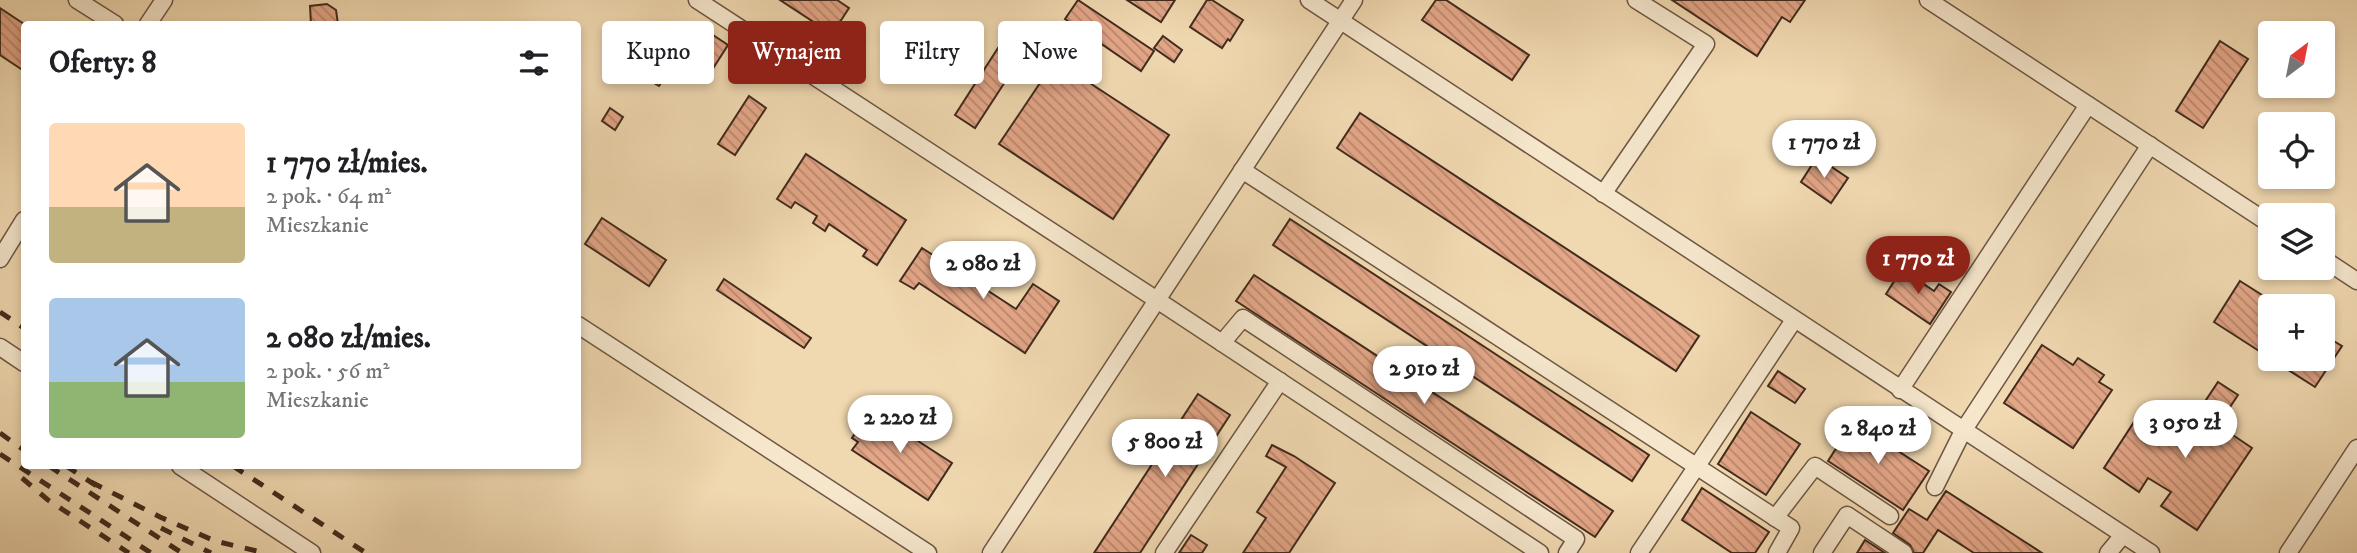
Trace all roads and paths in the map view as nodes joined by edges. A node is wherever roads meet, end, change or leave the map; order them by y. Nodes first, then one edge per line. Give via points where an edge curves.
1 (78, 0) edge
2 (164, 0) edge
3 (696, 0) edge
4 (1309, 0) edge
5 (1354, 0) edge
6 (1636, 0) edge
7 (1928, 0) edge
8 (110, 21) edge
9 (150, 21) edge
10 (1340, 21) junction
11 (2088, 105) junction
12 (2150, 145) junction
13 (1242, 170) junction
14 (1603, 194) junction
15 (2258, 216) edge
16 (21, 225) edge
17 (0, 258) edge
18 (2335, 267) edge
19 (2357, 281) edge
20 (1157, 300) junction
21 (1794, 320) junction
22 (581, 327) edge
23 (1222, 343) junction
24 (0, 347) edge
25 (21, 361) edge
26 (1280, 381) junction
27 (1900, 390) junction
28 (1963, 431) junction
29 (2357, 448) edge
30 (1697, 467) junction
31 (185, 469) edge
32 (1935, 487) dead end
33 (1890, 516) dead end
34 (1775, 518) junction
35 (2123, 535) junction
36 (312, 553) edge
37 (928, 553) edge
38 (990, 553) edge
39 (1164, 553) edge
40 (1540, 553) edge
41 (1567, 553) edge
42 (1639, 553) edge
43 (1777, 553) edge
44 (1822, 553) edge
45 (1905, 553) edge
46 (2108, 553) edge
47 (2151, 553) edge
48 (2288, 553) edge

1 - 8 lane
2 - 9 lane
3 - 20 lane
4 - 10 lane
5 - 10 lane
6 - 14 lane via 1706,44
7 - 11 lane
10 - 13 lane
10 - 14 lane
11 - 12 lane
11 - 27 lane
12 - 15 lane
12 - 28 lane
13 - 20 lane
13 - 30 lane
14 - 21 lane
16 - 17 lane
18 - 19 lane
20 - 23 lane
20 - 38 lane
21 - 27 lane
21 - 30 lane
22 - 37 lane
23 - 26 lane
23 - 41 lane via 1242,318 1576,539
24 - 25 lane
26 - 39 lane
26 - 40 lane
27 - 28 lane
28 - 32 lane
28 - 35 lane
29 - 48 lane
30 - 34 lane
30 - 42 lane
31 - 36 lane
33 - 34 lane via 1815,466
34 - 43 lane via 1791,528
35 - 46 lane
35 - 47 lane
44 - 45 lane via 1847,515

